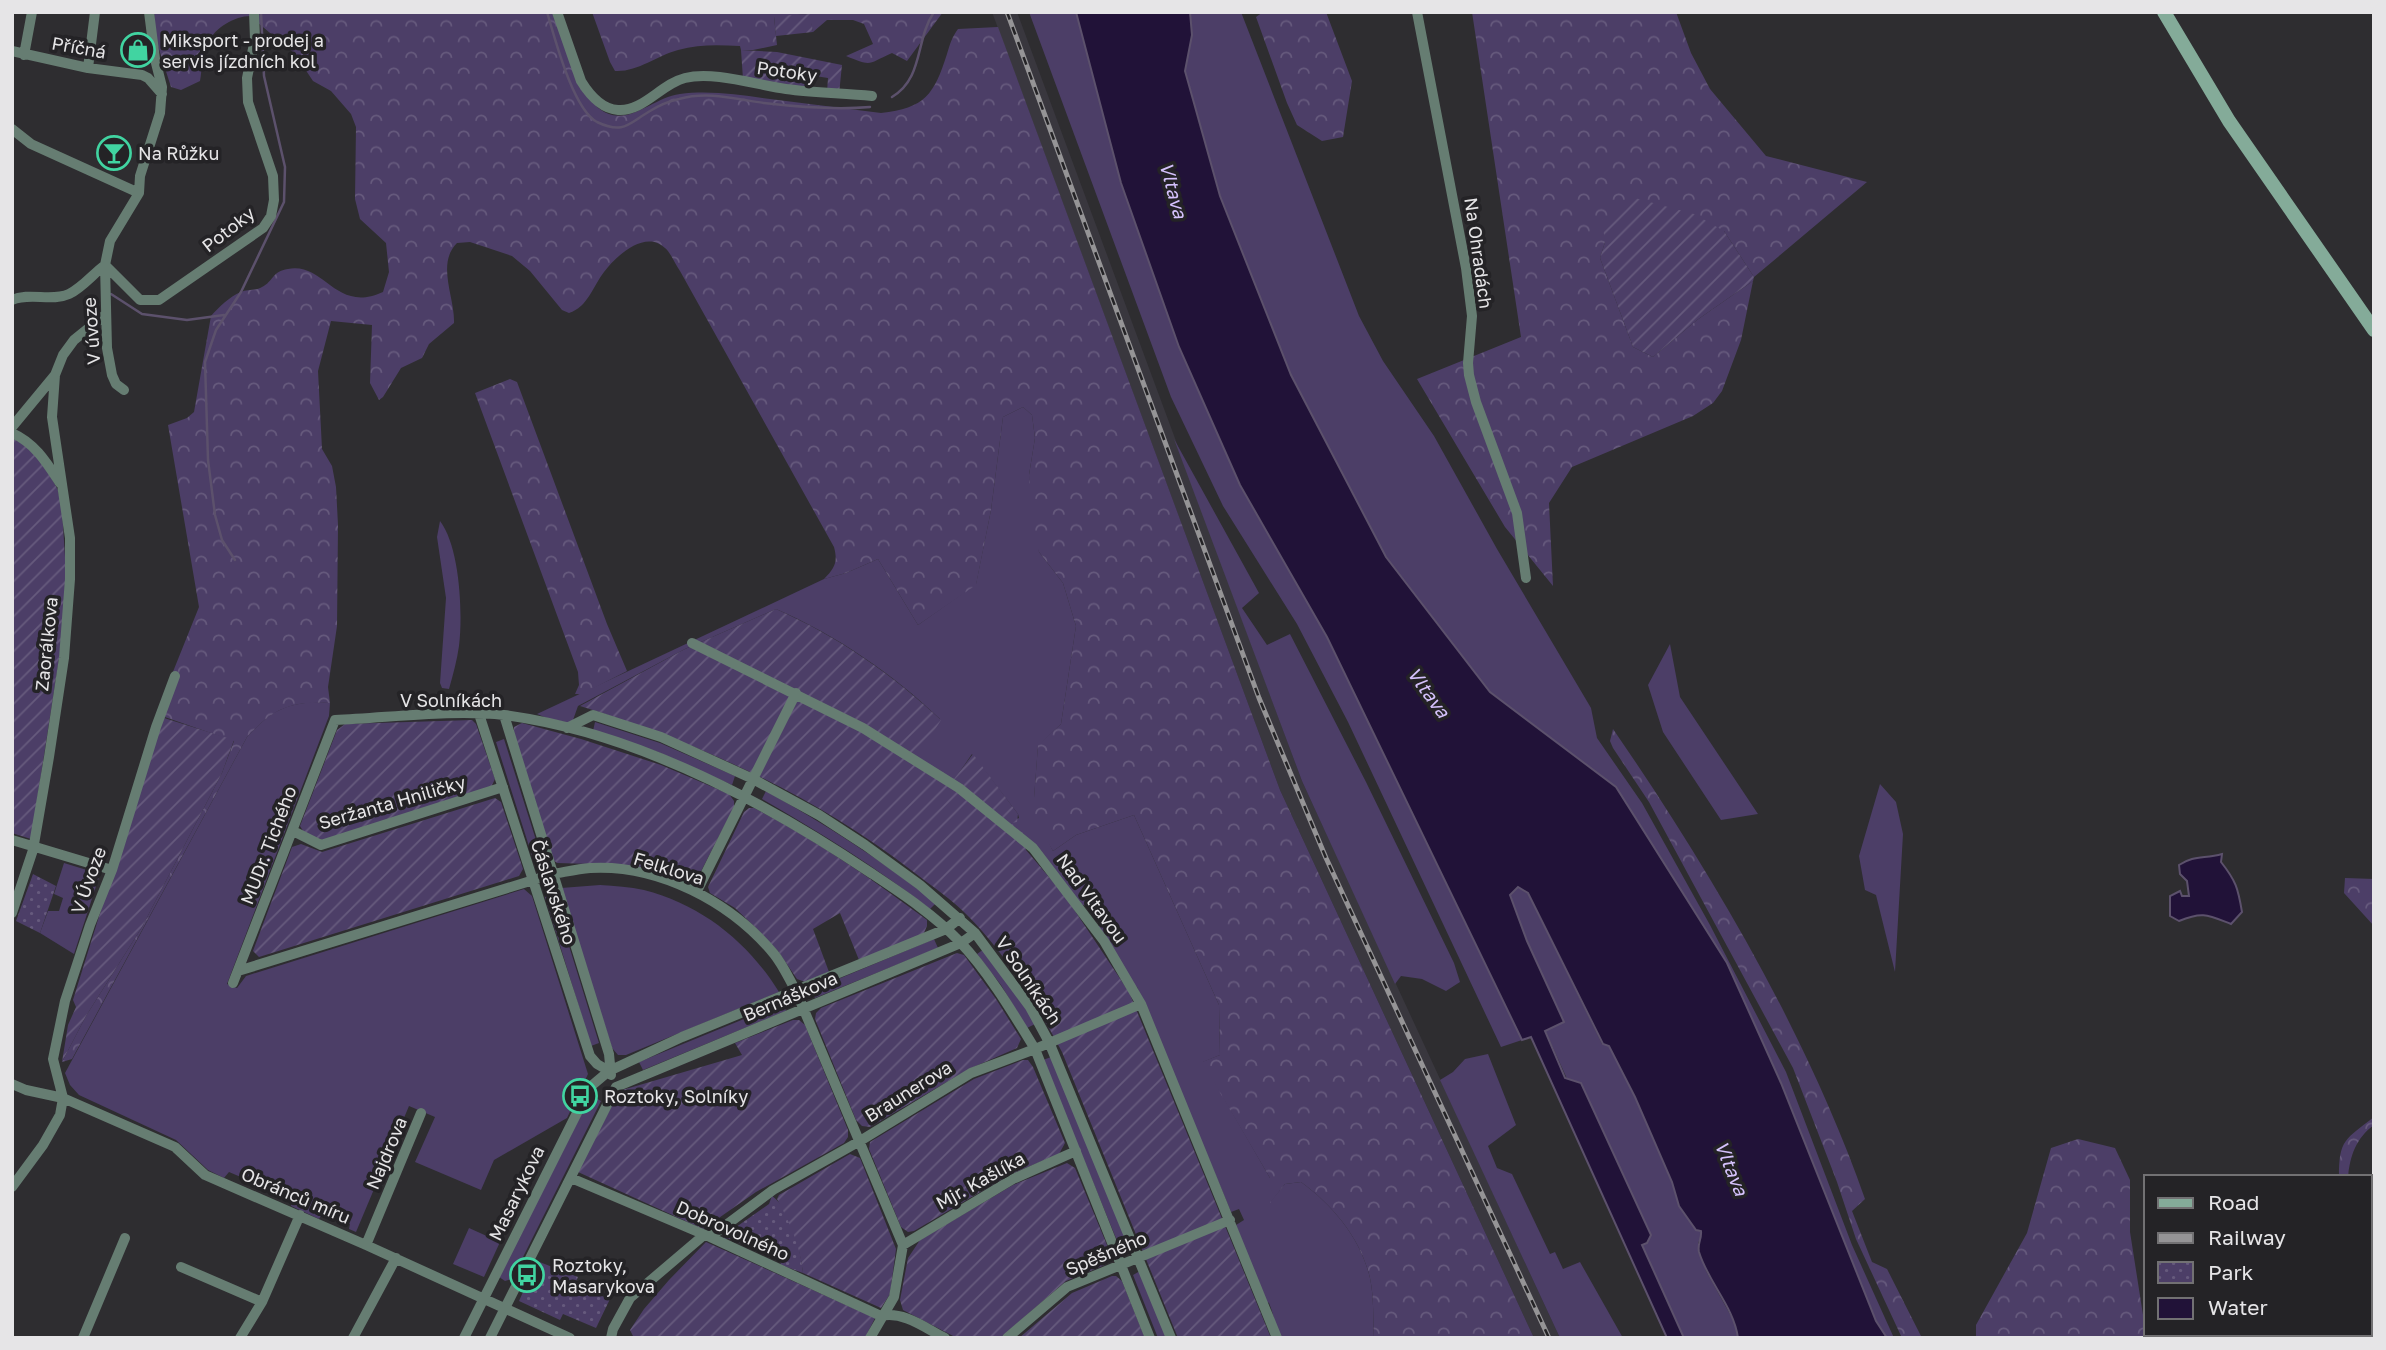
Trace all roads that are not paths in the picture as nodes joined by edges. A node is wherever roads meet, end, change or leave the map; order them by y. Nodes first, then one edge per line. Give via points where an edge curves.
1 (32, 12) edge
2 (95, 12) edge
3 (149, 12) edge
4 (254, 12) edge
5 (557, 12) edge
6 (1417, 12) edge
7 (2164, 12) edge
8 (12, 51) edge
9 (24, 55) junction
10 (88, 68) junction
11 (162, 94) junction
12 (872, 96) dead end
13 (12, 129) edge
14 (139, 193) junction
15 (105, 265) junction
16 (12, 288) edge
17 (18, 299) edge
18 (106, 314) junction
19 (2374, 330) edge
20 (55, 375) junction
21 (124, 390) dead end
22 (12, 427) edge
23 (12, 433) edge
24 (62, 487) junction
25 (1526, 578) dead end
26 (692, 643) dead end
27 (175, 676) dead end
28 (796, 693) junction
29 (479, 714) junction
30 (504, 715) junction
31 (335, 720) joint
32 (567, 728) junction
33 (753, 779) junction
34 (503, 787) junction
35 (745, 798) junction
36 (293, 831) junction
37 (12, 840) edge
38 (34, 846) junction
39 (112, 870) junction
40 (553, 874) junction
41 (531, 880) junction
42 (697, 891) junction
43 (12, 913) edge
44 (960, 918) junction
45 (946, 929) junction
46 (975, 933) junction
47 (961, 943) junction
48 (239, 971) junction
49 (233, 983) dead end
50 (796, 991) junction
51 (1141, 1004) junction
52 (804, 1009) junction
53 (1049, 1042) junction
54 (1035, 1049) junction
55 (609, 1071) junction
56 (12, 1084) edge
57 (616, 1087) junction
58 (62, 1098) junction
59 (421, 1113) dead end
60 (860, 1142) junction
61 (1076, 1151) junction
62 (570, 1178) junction
63 (12, 1187) edge
64 (300, 1215) junction
65 (1230, 1220) junction
66 (707, 1236) junction
67 (125, 1238) dead end
68 (903, 1244) junction
69 (366, 1245) junction
70 (396, 1258) junction
71 (1138, 1258) junction
72 (1120, 1265) junction
73 (181, 1267) dead end
74 (483, 1299) junction
75 (262, 1302) junction
76 (505, 1309) junction
77 (881, 1316) junction
78 (83, 1338) edge
79 (240, 1338) edge
80 (353, 1338) edge
81 (464, 1338) edge
82 (489, 1338) edge
83 (570, 1338) edge
84 (611, 1338) edge
85 (870, 1338) edge
86 (944, 1338) edge
87 (1007, 1338) edge
88 (1150, 1338) edge
89 (1171, 1338) edge
90 (1277, 1338) edge

1 - 9 street, Příčná
2 - 10 street
3 - 11 street
4 - 15 street, Potoky via 248,102 273,176 271,216 263,228 159,300 140,300
5 - 12 street, Potoky via 581,81 607,108 629,110 684,78 704,76
6 - 25 street, Na Ohradách via 1466,268 1472,316 1469,375 1517,513
7 - 19 street via 2229,121
8 - 9 street, Příčná
9 - 10 street, Příčná
10 - 11 street, Příčná via 142,75
11 - 14 street
13 - 14 street via 31,144
14 - 15 street via 110,241
15 - 17 street via 69,294
15 - 18 street, V úvoze
16 - 17 street
18 - 20 street via 74,340
18 - 21 street, V úvoze via 112,374
20 - 22 street
20 - 24 street, Zaorálkova via 52,417
23 - 24 street via 39,453
24 - 38 street, Zaorálkova via 70,538 64,657
26 - 28 street, Nad Vltavou
27 - 39 street, V Úvoze
28 - 33 street
28 - 51 street, Nad Vltavou via 959,788 1033,848 1104,941
29 - 30 street, V Solníkách
29 - 31 street, V Solníkách
29 - 34 street, Čáslavského
30 - 32 street, V Solníkách
30 - 40 street, Čáslavského
31 - 36 street, MUDr. Tichého
32 - 33 street, V Solníkách via 593,715 661,737
32 - 35 street, V Solníkách via 654,755
33 - 35 street
33 - 44 street, V Solníkách via 865,845
34 - 36 street, Seržanta Hniličky via 321,845
34 - 41 street, Čáslavského
35 - 42 street
35 - 45 street, V Solníkách via 855,862
36 - 48 street, MUDr. Tichého
37 - 38 street
38 - 39 street
38 - 43 street, Zaorálkova
39 - 58 street, V Úvoze via 65,1001 53,1059
40 - 41 street, Felklova
40 - 42 street, Felklova via 592,868 639,873
40 - 55 street, Čáslavského via 609,1054
41 - 48 street, Felklova
41 - 55 street, Čáslavského via 590,1056
42 - 50 street, Felklova via 749,927 775,956
44 - 45 street, Bernáškova
44 - 46 street, V Solníkách
45 - 47 street, V Solníkách
45 - 50 street, Bernáškova
46 - 47 street, Bernáškova
46 - 53 street, V Solníkách via 1030,1007
47 - 52 street, Bernáškova
47 - 54 street, V Solníkách
48 - 49 street, MUDr. Tichého
50 - 52 street, Felklova
50 - 55 street, Bernáškova
51 - 53 street, Braunerova
51 - 65 street, Nad Vltavou
52 - 57 street, Bernáškova
52 - 60 street, Felklova
53 - 54 street, Braunerova
53 - 71 street, V Solníkách
54 - 60 street, Braunerova via 971,1073
54 - 61 street, V Solníkách
55 - 57 street, Čáslavského
55 - 74 street, Masarykova via 590,1087
56 - 58 street, Obránců míru
57 - 62 street
58 - 63 street via 60,1115
58 - 64 street, Obránců míru via 175,1147 205,1175
59 - 69 street, Najdrova
60 - 66 street, Braunerova via 773,1190
60 - 68 street, Felklova
61 - 68 street, Mjr. Kašlíka via 1013,1179
61 - 72 street, V Solníkách
62 - 66 street, Dobrovolného
62 - 76 street
64 - 69 street, Obránců míru
64 - 75 street
65 - 71 street, Spěšného
65 - 90 street, Nad Vltavou
66 - 77 street, Dobrovolného
66 - 84 street, Braunerova via 630,1298
67 - 78 street
68 - 77 street via 894,1297
69 - 70 street, Obránců míru
70 - 74 street, Obránců míru
70 - 80 street
71 - 72 street, Spěšného
71 - 89 street, V Solníkách
72 - 87 street, Spěšného via 1067,1287
72 - 88 street, V Solníkách
73 - 75 street
74 - 76 street, Obránců míru
74 - 81 street, Masarykova
75 - 79 street
76 - 82 street
76 - 83 street, Obránců míru
77 - 85 street
77 - 86 street, Dobrovolného via 901,1316

